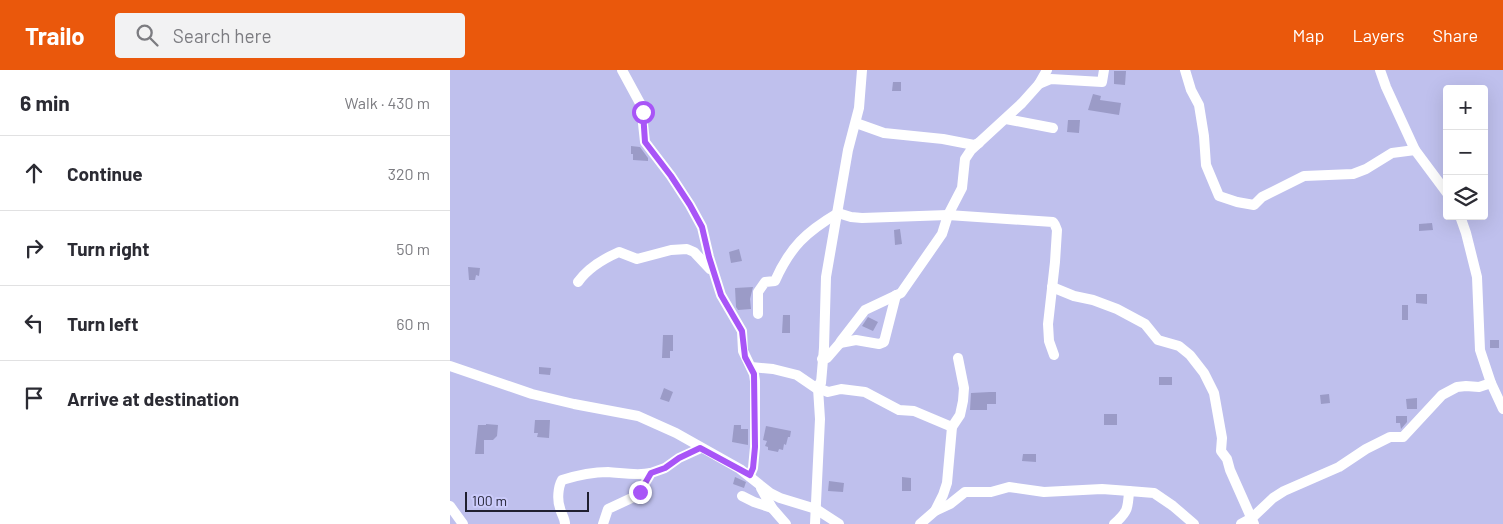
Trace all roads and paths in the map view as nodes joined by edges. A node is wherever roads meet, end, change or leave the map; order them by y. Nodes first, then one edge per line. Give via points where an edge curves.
1 (622, 70) edge
2 (862, 70) edge
3 (1047, 70) edge
4 (1104, 70) edge
5 (1185, 70) edge
6 (1380, 70) edge
7 (1039, 84) junction
8 (1006, 119) junction
9 (856, 123) junction
10 (1053, 128) dead end
11 (979, 143) junction
12 (1415, 150) junction
13 (1443, 188) edge
14 (838, 213) junction
15 (948, 215) junction
16 (1461, 220) edge
17 (715, 274) junction
18 (578, 282) dead end
19 (1052, 287) junction
20 (896, 295) junction
21 (758, 314) dead end
22 (840, 343) junction
23 (1054, 355) dead end
24 (958, 358) dead end
25 (822, 359) junction
26 (450, 366) edge
27 (751, 367) junction
28 (1491, 383) junction
29 (819, 385) junction
30 (1503, 409) edge
31 (952, 427) junction
32 (700, 448) junction
33 (651, 473) junction
34 (750, 475) junction
35 (758, 484) junction
36 (1129, 491) junction
37 (742, 496) dead end
38 (450, 506) edge
39 (772, 508) junction
40 (816, 510) junction
41 (935, 511) junction
42 (1253, 521) edge
43 (1118, 522) edge
44 (463, 524) edge
45 (565, 524) edge
46 (603, 524) edge
47 (786, 524) edge
48 (815, 524) edge
49 (839, 524) edge
50 (920, 524) edge
51 (1194, 524) edge
52 (1241, 524) edge

1 - 17 street via 641,105 645,142 671,176 702,227
2 - 9 street
3 - 7 street
4 - 7 street via 1102,82 1051,79
5 - 12 street via 1199,105 1206,165 1219,196 1254,205 1262,197 1304,176 1353,174 1392,153
6 - 12 street
7 - 8 street
8 - 10 street
8 - 11 street
9 - 11 street via 884,133 974,145
9 - 14 street via 848,150
11 - 15 street via 965,159 962,188
12 - 13 street
14 - 15 street via 862,218
14 - 21 street via 794,247 775,281 765,282 758,292
14 - 25 street via 826,277
15 - 19 street via 1053,222 1057,230
15 - 20 street via 942,234 902,293
16 - 28 street via 1475,266 1480,350
17 - 18 street via 694,252 680,248 637,259 619,252 585,272
17 - 27 street via 724,301 742,331 743,350
19 - 23 street via 1048,333
19 - 42 street via 1117,309 1145,324 1158,340 1186,351 1214,392 1222,438 1221,451
20 - 22 street via 865,310
20 - 22 street via 884,342 850,340
22 - 25 street via 827,358
24 - 31 street via 964,388 960,415
25 - 29 street
26 - 32 street via 532,394 638,416
27 - 29 street via 773,368 797,375 816,388
27 - 34 street via 756,404
28 - 30 street
28 - 42 street via 1460,387 1442,395 1403,437 1390,437 1339,468 1273,498
29 - 31 street via 828,392 841,389 865,392 899,410 914,412
29 - 40 street
31 - 41 street via 947,483
32 - 33 street
32 - 34 street
33 - 45 street via 599,472 562,480 559,501
33 - 46 street via 638,495 608,509
34 - 35 street
35 - 39 street
35 - 40 street via 780,498
36 - 41 street via 1044,492 1009,486 991,492 965,492
36 - 43 street via 1127,510
36 - 51 street via 1154,493
37 - 39 street
38 - 44 street
39 - 47 street
40 - 48 street
40 - 49 street
41 - 50 street
42 - 52 street

